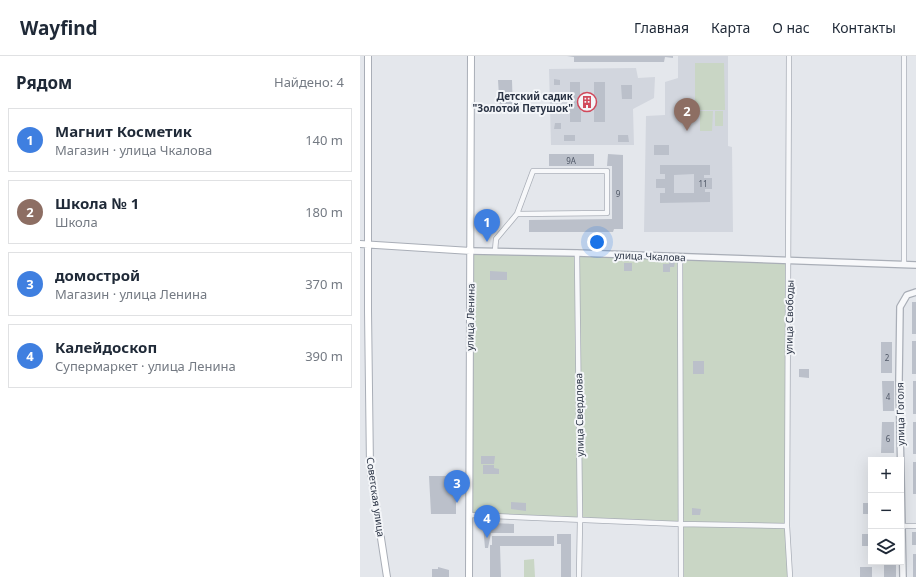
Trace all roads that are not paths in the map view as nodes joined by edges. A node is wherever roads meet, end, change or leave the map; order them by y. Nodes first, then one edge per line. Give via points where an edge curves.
1 (368, 56) edge
2 (471, 56) edge
3 (789, 56) edge
4 (904, 56) edge
5 (517, 214) junction
6 (360, 244) edge
7 (369, 245) junction
8 (471, 251) junction
9 (495, 251) junction
10 (577, 253) junction
11 (680, 257) junction
12 (789, 261) junction
13 (904, 264) junction
14 (916, 265) edge
15 (916, 292) edge
16 (902, 493) edge
17 (470, 515) junction
18 (580, 520) junction
19 (680, 524) junction
20 (787, 526) junction
21 (904, 526) edge
22 (916, 526) edge
23 (903, 529) edge
24 (387, 577) edge
25 (469, 577) edge
26 (579, 577) edge
27 (681, 577) edge
28 (790, 577) edge
29 (903, 577) edge

1 - 7 main road, Советская улица
2 - 8 main road, улица Ленина
3 - 12 street, улица Свободы
4 - 13 street
5 - 5 street via 607,213 607,171 533,171
5 - 9 street via 496,239
6 - 7 main road, улица Чкалова
7 - 8 main road, улица Чкалова
7 - 24 main road, Советская улица via 370,467
8 - 9 street, улица Чкалова
8 - 17 main road, улица Ленина
9 - 10 street, улица Чкалова
10 - 11 street, улица Чкалова
10 - 18 street, улица Свердлова
11 - 12 street, улица Чкалова
11 - 19 street
12 - 13 street, улица Чкалова
12 - 20 street, улица Свободы
13 - 14 street, улица Чкалова
15 - 16 street, улица Гоголя via 907,295 900,307
17 - 18 street
17 - 25 main road, улица Ленина
18 - 19 street
18 - 26 street, улица Свердлова
19 - 20 street
19 - 27 street
20 - 28 street, улица Свободы
21 - 22 street
23 - 29 street, улица Гоголя

